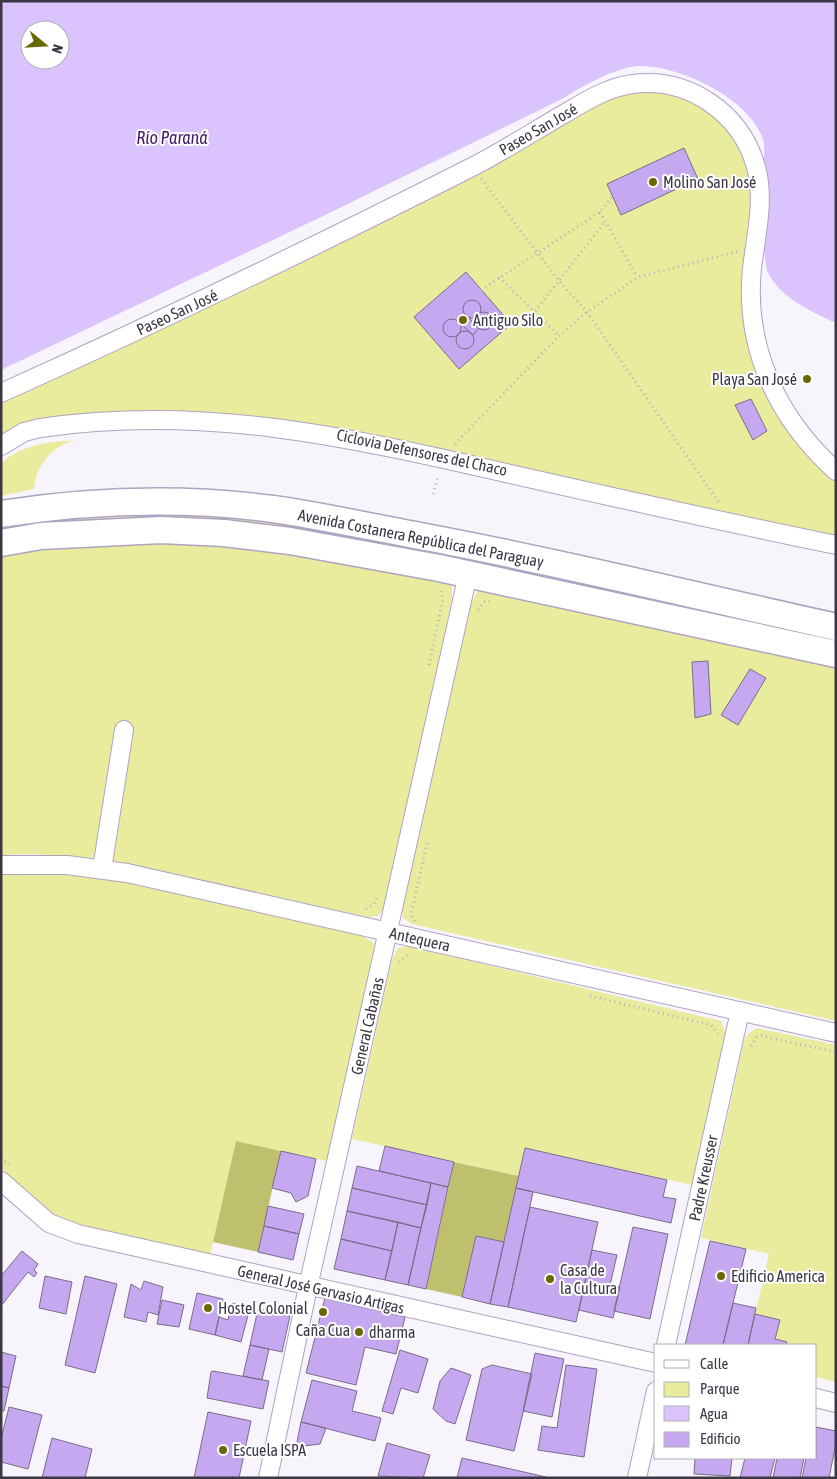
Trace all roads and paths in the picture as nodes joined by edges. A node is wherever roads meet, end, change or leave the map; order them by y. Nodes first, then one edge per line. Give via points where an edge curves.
1 (472, 167) junction
2 (613, 196) dead end
3 (600, 212) junction
4 (605, 222) junction
5 (754, 248) junction
6 (539, 252) junction
7 (499, 277) junction
8 (638, 277) junction
9 (559, 281) junction
10 (481, 290) dead end
11 (535, 311) junction
12 (587, 312) junction
13 (559, 336) junction
14 (1, 393) edge
15 (1, 446) edge
16 (441, 458) junction
17 (836, 471) edge
18 (433, 494) dead end
19 (1, 514) edge
20 (734, 524) junction
21 (1, 543) edge
22 (836, 545) edge
23 (468, 574) junction
24 (434, 586) dead end
25 (499, 603) dead end
26 (476, 618) dead end
27 (836, 627) edge
28 (836, 654) edge
29 (428, 669) dead end
30 (124, 730) dead end
31 (427, 840) dead end
32 (1, 865) edge
33 (102, 869) junction
34 (379, 890) dead end
35 (412, 907) dead end
36 (362, 910) dead end
37 (388, 932) junction
38 (413, 954) dead end
39 (397, 966) dead end
40 (586, 996) dead end
41 (740, 1011) junction
42 (836, 1032) edge
43 (718, 1039) dead end
44 (750, 1048) dead end
45 (836, 1052) edge
46 (1, 1158) edge
47 (8, 1188) edge
48 (308, 1286) junction
49 (666, 1344) edge
50 (654, 1363) edge
51 (817, 1398) edge
52 (654, 1400) edge
53 (836, 1403) edge
54 (268, 1478) edge
55 (637, 1478) edge

1 - 5 street, Paseo San José via 604,93 632,84 668,85 694,93 718,107 737,126 750,148 760,202
1 - 6 path
1 - 14 street, Paseo San José via 206,299
2 - 3 path
3 - 4 path
3 - 6 path
4 - 8 path
4 - 9 path
5 - 8 path
5 - 17 street, Paseo San José via 752,321 766,374 785,412 811,446
6 - 7 path
6 - 9 path
7 - 10 path
7 - 11 path
8 - 12 path
9 - 11 path
9 - 12 path
11 - 13 path
12 - 13 path
12 - 20 path
13 - 16 path
15 - 16 street via 24,432 69,423 197,420 311,432
16 - 18 path
16 - 20 street
19 - 27 main road, Avenida Costanera República del Paraguay via 55,505 154,501 274,509 478,547
20 - 22 street
21 - 23 main road, Avenida Costanera República del Paraguay via 41,536 161,530 224,533 290,541
23 - 28 main road, Avenida Costanera República del Paraguay
23 - 37 street, General Cabañas
24 - 29 path via 442,591 443,599
25 - 26 path via 484,602
30 - 33 street
31 - 35 path
32 - 33 street, Antequera
33 - 37 street, Antequera
34 - 36 path via 373,905
37 - 41 street, Antequera
37 - 48 street, General Cabañas
38 - 39 path via 400,958
40 - 43 path via 711,1026 718,1033
41 - 42 street, Antequera
41 - 49 street, Padre Kreusser
44 - 45 path via 757,1037 762,1036
46 - 47 path
47 - 48 street, General José Gervasio Artigas via 42,1218 63,1230
48 - 50 street, General José Gervasio Artigas
48 - 54 street, General Cabañas
51 - 53 street
52 - 55 street

